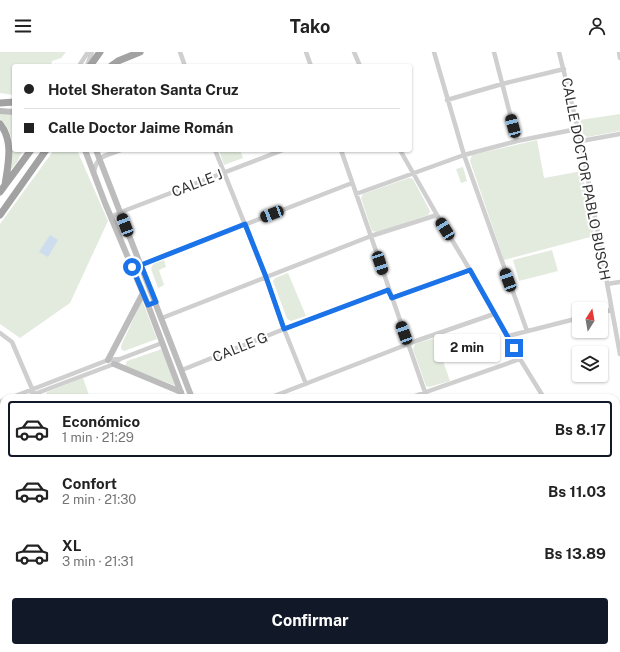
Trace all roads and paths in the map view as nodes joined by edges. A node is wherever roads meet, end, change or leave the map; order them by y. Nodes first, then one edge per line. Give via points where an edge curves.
1 (88, 52) edge
2 (92, 52) edge
3 (100, 52) edge
4 (140, 52) edge
5 (180, 52) edge
6 (306, 52) edge
7 (354, 52) edge
8 (434, 52) edge
9 (494, 52) edge
10 (559, 52) edge
11 (619, 52) edge
12 (620, 58) edge
13 (80, 64) edge
14 (89, 64) edge
15 (90, 64) edge
16 (114, 64) edge
17 (184, 64) edge
18 (310, 64) edge
19 (359, 64) edge
20 (564, 69) junction
21 (502, 84) junction
22 (447, 100) junction
23 (0, 103) edge
24 (12, 103) edge
25 (0, 111) edge
26 (12, 112) edge
27 (0, 124) edge
28 (577, 130) junction
29 (620, 134) edge
30 (517, 141) junction
31 (581, 141) junction
32 (30, 152) edge
33 (45, 152) edge
34 (86, 152) edge
35 (97, 152) edge
36 (116, 152) edge
37 (216, 152) edge
38 (277, 152) edge
39 (342, 152) edge
40 (401, 152) edge
41 (464, 155) junction
42 (100, 158) junction
43 (94, 172) junction
44 (224, 172) junction
45 (414, 173) junction
46 (352, 183) junction
47 (5, 185) junction
48 (0, 192) edge
49 (356, 194) junction
50 (120, 212) junction
51 (0, 215) edge
52 (437, 215) junction
53 (111, 217) junction
54 (245, 224) junction
55 (371, 236) junction
56 (135, 251) junction
57 (127, 254) junction
58 (141, 265) junction
59 (470, 270) junction
60 (266, 277) junction
61 (620, 282) edge
62 (607, 284) junction
63 (388, 290) junction
64 (143, 293) junction
65 (392, 298) junction
66 (156, 302) junction
67 (148, 305) junction
68 (612, 310) junction
69 (608, 311) edge
70 (494, 314) junction
71 (162, 318) junction
72 (572, 320) edge
73 (284, 329) junction
74 (527, 331) junction
75 (0, 333) edge
76 (508, 336) junction
77 (162, 343) junction
78 (408, 344) junction
79 (620, 354) edge
80 (120, 359) junction
81 (520, 359) junction
82 (108, 360) junction
83 (114, 364) junction
84 (182, 370) junction
85 (306, 384) junction
86 (425, 392) junction
87 (35, 394) edge
88 (180, 394) edge
89 (182, 394) edge
90 (191, 394) edge
91 (280, 394) edge
92 (420, 394) edge
93 (542, 394) edge

1 - 13 street
2 - 14 street
3 - 15 highway
4 - 16 highway
5 - 17 street
6 - 18 street
7 - 19 street
8 - 22 street
9 - 21 street
10 - 20 street, CALLE DOCTOR PABLO BUSCH
11 - 12 street
20 - 21 street
20 - 28 street, CALLE DOCTOR PABLO BUSCH
21 - 22 street
21 - 30 street
22 - 41 street
23 - 24 highway
25 - 26 main road
27 - 47 highway via 6,133 9,147
28 - 30 street
28 - 31 street, CALLE DOCTOR PABLO BUSCH
29 - 31 street
30 - 41 street
31 - 62 street, CALLE DOCTOR PABLO BUSCH
32 - 47 highway
33 - 51 highway
34 - 43 main road
35 - 42 main road
36 - 42 street
37 - 44 street
38 - 44 street, CALLE J
39 - 46 street
40 - 45 street
41 - 45 street
41 - 74 street
42 - 43 street via 96,162
42 - 50 main road
43 - 53 main road
44 - 50 street, CALLE J
44 - 54 street
45 - 49 street
45 - 52 street
46 - 49 street
46 - 54 street
47 - 48 highway
49 - 55 street
50 - 53 street, CALLE J
50 - 56 main road
52 - 55 street
52 - 59 street
53 - 57 main road
54 - 58 street
54 - 60 street
55 - 60 street
55 - 63 street
56 - 57 main road
56 - 58 main road
57 - 64 main road
58 - 66 main road
59 - 65 street
59 - 70 street
60 - 71 street
60 - 73 street
61 - 62 street
62 - 68 street, CALLE DOCTOR PABLO BUSCH
63 - 65 street
63 - 73 street, CALLE G
64 - 67 main road
64 - 82 main road
65 - 78 street
66 - 67 main road
66 - 71 main road
67 - 77 main road
68 - 69 street
68 - 79 street, CALLE DOCTOR PABLO BUSCH
70 - 76 street
70 - 78 street
71 - 84 main road
72 - 74 street
73 - 84 street, CALLE G
73 - 85 street
74 - 76 street
75 - 87 street via 12,342
76 - 81 street
77 - 80 street
77 - 89 main road
78 - 85 street
78 - 86 street
80 - 82 street
80 - 83 street
81 - 86 street
81 - 93 street
82 - 87 street
83 - 87 street
83 - 88 main road
84 - 90 main road
85 - 91 street
86 - 92 street

